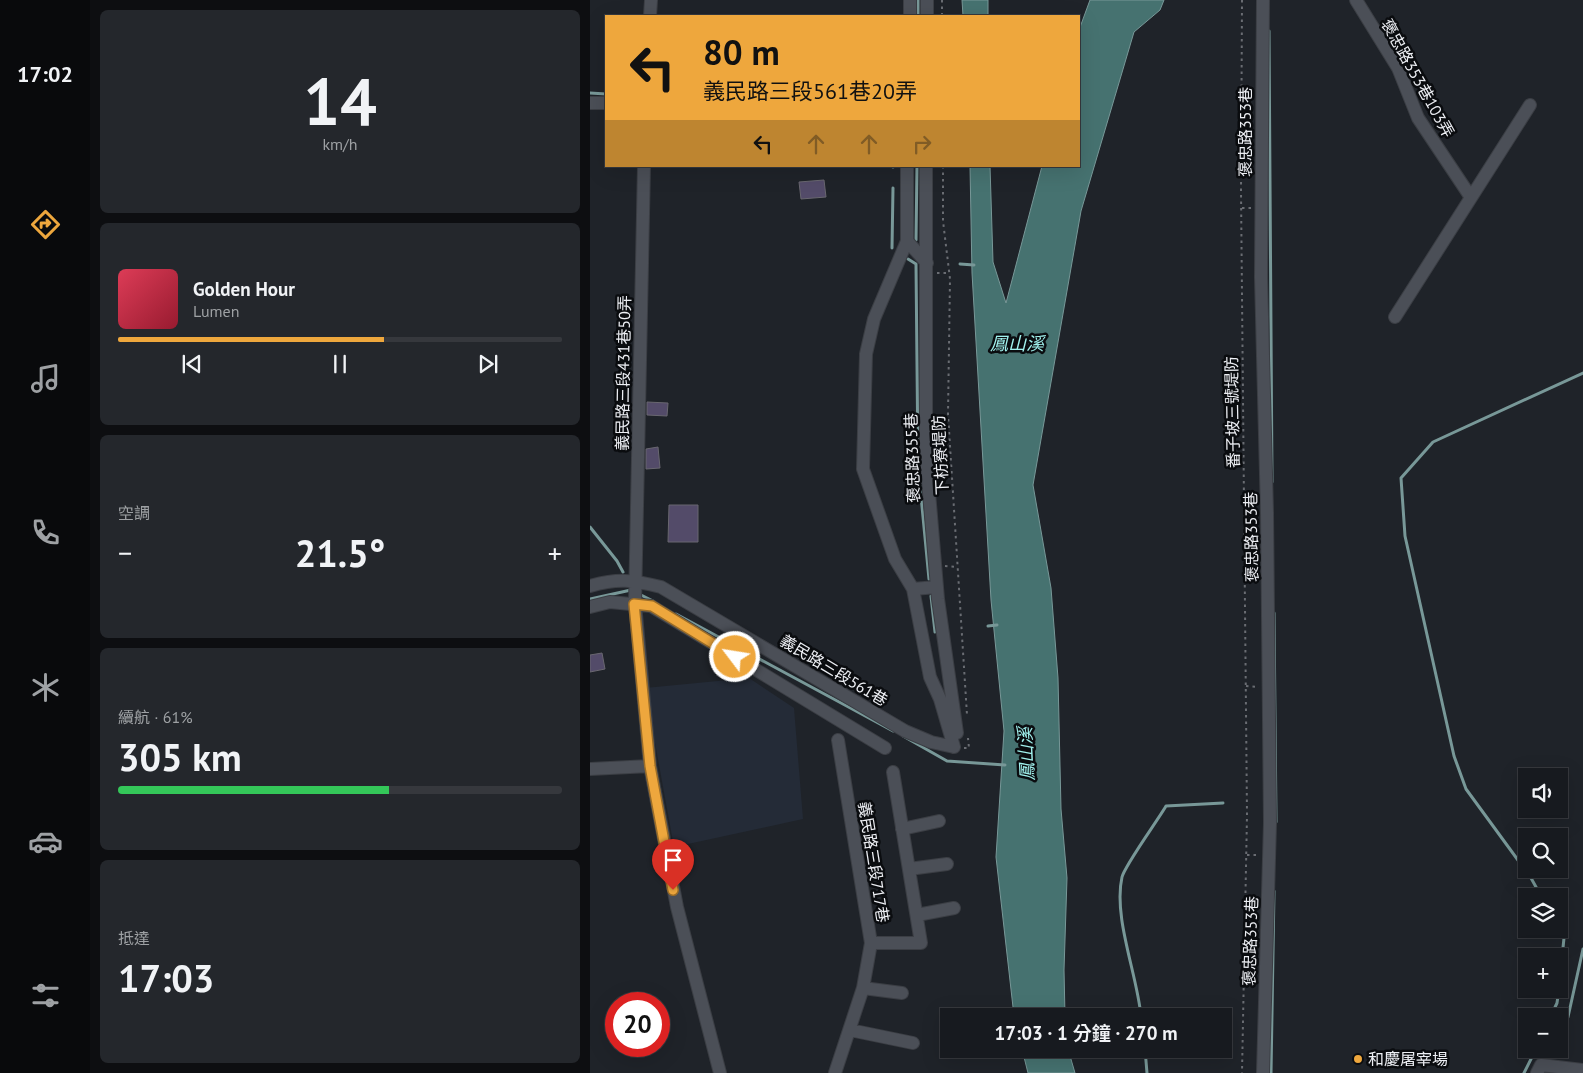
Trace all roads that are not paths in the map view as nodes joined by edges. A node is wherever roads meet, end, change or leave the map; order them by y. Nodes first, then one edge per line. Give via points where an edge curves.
1 (651, 0) edge
2 (910, 0) edge
3 (927, 0) edge
4 (1263, 0) edge
5 (1356, 0) edge
6 (650, 15) edge
7 (910, 15) edge
8 (927, 15) edge
9 (590, 103) edge
10 (605, 103) edge
11 (1530, 105) dead end
12 (644, 167) edge
13 (907, 167) edge
14 (926, 167) edge
15 (1470, 196) junction
16 (907, 241) junction
17 (927, 263) junction
18 (1395, 318) dead end
19 (635, 580) junction
20 (590, 586) edge
21 (937, 587) junction
22 (913, 589) junction
23 (634, 604) junction
24 (590, 607) edge
25 (838, 740) dead end
26 (954, 746) junction
27 (885, 748) dead end
28 (650, 766) junction
29 (590, 769) edge
30 (893, 772) dead end
31 (939, 821) dead end
32 (902, 829) junction
33 (947, 864) dead end
34 (909, 869) junction
35 (954, 908) dead end
36 (916, 915) junction
37 (871, 943) junction
38 (863, 988) junction
39 (902, 993) dead end
40 (850, 1030) junction
41 (913, 1043) dead end
42 (1583, 1070) edge
43 (720, 1073) edge
44 (835, 1073) edge
45 (1263, 1073) edge
46 (1537, 1073) edge

1 - 6 street
2 - 7 street
3 - 8 street
4 - 45 street, 褒忠路353巷 via 1261,278 1270,813
5 - 15 street, 褒忠路353巷103弄 via 1398,68 1418,118
9 - 10 street
11 - 15 street
12 - 19 street, 義民路三段431巷50弄
13 - 16 street
14 - 17 street, 褒忠路355巷
15 - 18 street
16 - 17 street
16 - 22 street via 874,319 866,354 863,469 895,558
17 - 21 street, 褒忠路355巷 via 926,457
19 - 20 street, 義民路三段561巷 via 612,580
19 - 23 street, 義民路三段431巷50弄
19 - 26 street, 義民路三段561巷 via 661,587 905,731 931,742
21 - 22 street
21 - 26 street, 褒忠路355巷 via 958,739
22 - 26 street via 930,677
23 - 24 street via 610,602
23 - 27 street via 652,606
23 - 28 street, 義民路三段431巷50弄
25 - 37 street, 義民路三段717巷
28 - 29 street
28 - 43 street, 義民路三段431巷50弄 via 677,908
30 - 32 street
31 - 32 street
32 - 34 street
33 - 34 street
34 - 36 street
35 - 36 street
36 - 37 street via 921,943
37 - 38 street, 義民路三段717巷
38 - 39 street
38 - 40 street, 義民路三段717巷
40 - 41 street
40 - 44 street, 義民路三段717巷
42 - 46 street via 1541,1064

